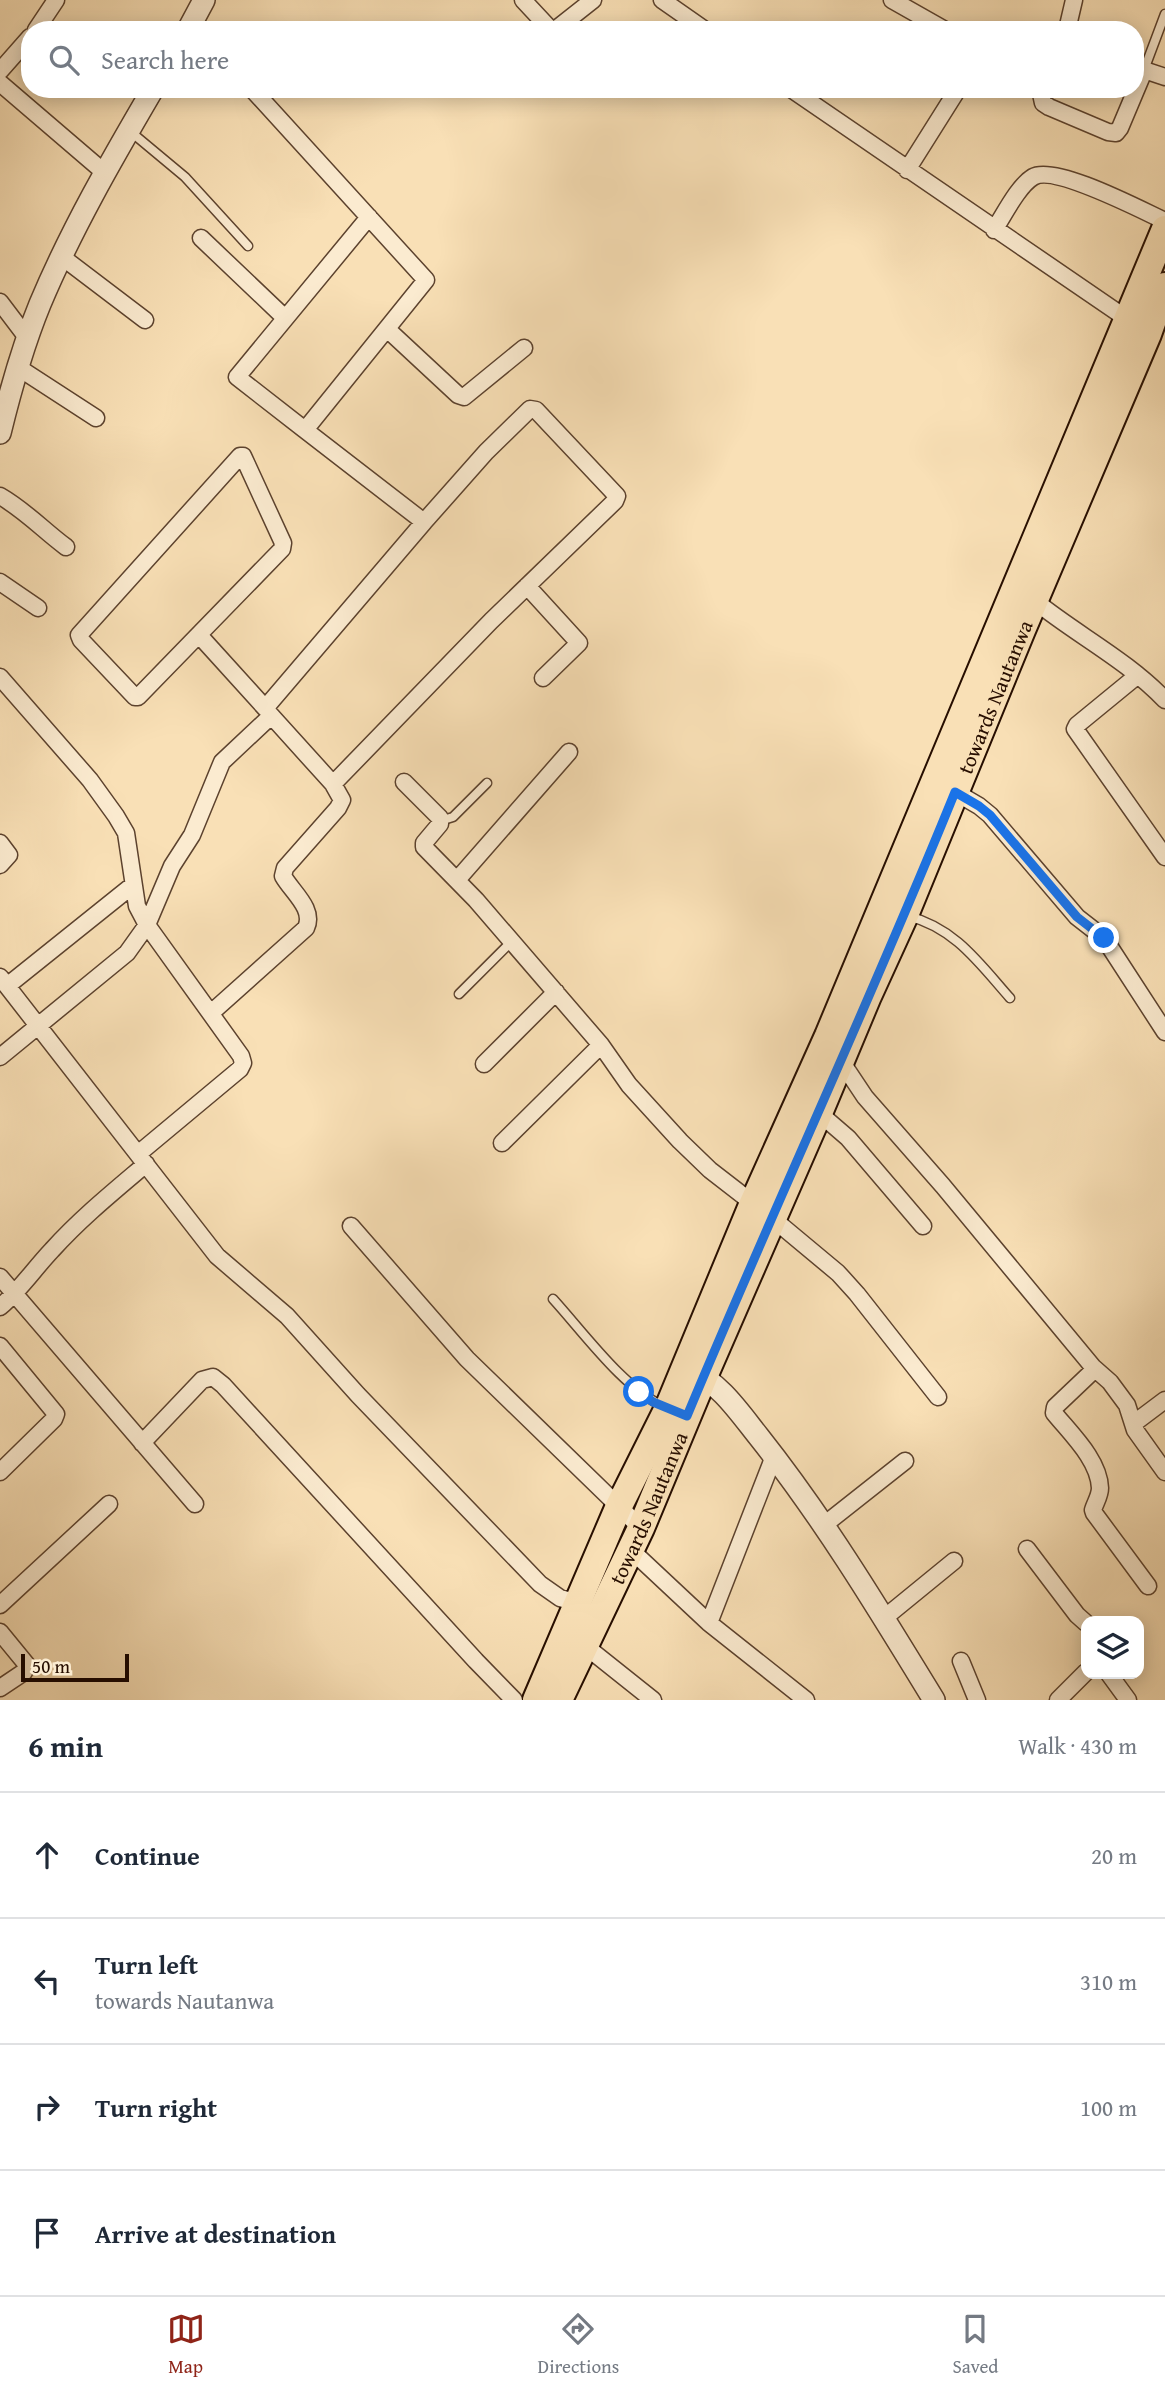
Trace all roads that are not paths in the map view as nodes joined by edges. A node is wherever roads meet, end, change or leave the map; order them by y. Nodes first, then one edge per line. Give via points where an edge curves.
1 (56, 0) edge
2 (204, 0) edge
3 (523, 0) edge
4 (593, 0) edge
5 (662, 0) edge
6 (892, 0) edge
7 (1074, 0) edge
8 (1165, 14) edge
9 (42, 21) edge
10 (195, 21) edge
11 (544, 21) edge
12 (565, 21) edge
13 (692, 21) edge
14 (929, 21) edge
15 (1069, 21) edge
16 (21, 47) edge
17 (1144, 60) edge
18 (1144, 70) edge
19 (0, 71) edge
20 (1165, 76) edge
21 (0, 83) edge
22 (148, 98) edge
23 (260, 98) edge
24 (804, 98) edge
25 (952, 98) edge
26 (1041, 98) edge
27 (1130, 98) edge
28 (128, 131) junction
29 (907, 170) junction
30 (105, 173) junction
31 (369, 217) junction
32 (1165, 221) edge
33 (1165, 229) edge
34 (994, 230) junction
35 (201, 238) dead end
36 (248, 246) dead end
37 (61, 257) junction
38 (1165, 286) edge
39 (0, 302) edge
40 (285, 318) junction
41 (145, 320) dead end
42 (1138, 327) junction
43 (387, 329) junction
44 (29, 339) junction
45 (524, 348) dead end
46 (19, 368) junction
47 (96, 418) dead end
48 (305, 430) junction
49 (0, 433) edge
50 (0, 496) edge
51 (424, 522) junction
52 (66, 547) dead end
53 (0, 582) edge
54 (527, 586) junction
55 (1035, 601) junction
56 (38, 608) dead end
57 (199, 635) junction
58 (1138, 675) junction
59 (0, 677) edge
60 (543, 678) dead end
61 (1165, 700) edge
62 (268, 712) junction
63 (569, 752) dead end
64 (404, 782) dead end
65 (487, 783) dead end
66 (333, 784) junction
67 (955, 792) junction
68 (440, 821) junction
69 (0, 843) edge
70 (1165, 857) edge
71 (0, 865) edge
72 (457, 880) junction
73 (133, 885) junction
74 (905, 915) junction
75 (147, 925) junction
76 (512, 941) junction
77 (3, 982) edge
78 (556, 992) junction
79 (459, 993) dead end
80 (1010, 998) dead end
81 (211, 1013) junction
82 (39, 1027) junction
83 (1165, 1032) edge
84 (601, 1045) junction
85 (0, 1057) edge
86 (841, 1061) junction
87 (484, 1064) dead end
88 (820, 1113) junction
89 (502, 1143) dead end
90 (142, 1159) junction
91 (763, 1210) junction
92 (352, 1226) dead end
93 (923, 1226) dead end
94 (0, 1277) edge
95 (15, 1294) junction
96 (553, 1299) dead end
97 (0, 1307) edge
98 (0, 1346) edge
99 (1096, 1369) junction
100 (695, 1372) junction
101 (938, 1396) dead end
102 (1165, 1400) edge
103 (678, 1412) junction
104 (1133, 1424) junction
105 (142, 1443) junction
106 (774, 1456) junction
107 (905, 1461) dead end
108 (0, 1472) edge
109 (1165, 1472) edge
110 (109, 1504) dead end
111 (195, 1504) dead end
112 (619, 1506) junction
113 (824, 1525) junction
114 (636, 1539) junction
115 (1027, 1549) dead end
116 (954, 1561) dead end
117 (1148, 1586) dead end
118 (578, 1603) junction
119 (0, 1605) edge
120 (883, 1619) junction
121 (1081, 1619) edge
122 (709, 1623) junction
123 (0, 1632) edge
124 (584, 1645) junction
125 (961, 1661) dead end
126 (1081, 1677) edge
127 (1113, 1679) edge
128 (0, 1688) edge
129 (514, 1700) edge
130 (536, 1700) edge
131 (559, 1700) edge
132 (653, 1700) edge
133 (806, 1700) edge
134 (934, 1700) edge
135 (977, 1700) edge
136 (1058, 1700) edge
137 (1128, 1700) edge

1 - 9 street
2 - 10 street
3 - 11 street
4 - 12 street
5 - 13 street
6 - 14 street
7 - 15 street
8 - 17 lane
16 - 19 street
18 - 20 street
21 - 30 street
22 - 28 street
23 - 31 street
24 - 29 street
25 - 29 street
26 - 27 street via 1049,107 1116,133
28 - 30 street
28 - 36 lane via 185,177
29 - 34 street
30 - 37 street
31 - 40 street
31 - 43 street via 426,280
32 - 34 street via 1090,187 1045,173 1023,186
33 - 42 main road
34 - 42 street
35 - 40 street
37 - 41 street
37 - 44 street
38 - 42 main road, towards Nautanwa
39 - 44 street
40 - 48 street via 237,377
42 - 55 main road, towards Nautanwa
42 - 91 main road via 918,818 828,1036
43 - 45 street via 461,397
43 - 48 street
44 - 46 street
46 - 47 street
46 - 49 street
48 - 51 street
50 - 52 street via 32,516
51 - 54 street via 486,452 530,409 536,410 617,496
51 - 62 street
53 - 56 street
54 - 60 street via 579,643
54 - 66 street
55 - 58 street
55 - 67 main road, towards Nautanwa
57 - 57 street via 282,549 242,455 79,635 135,697
57 - 62 street
58 - 61 street
58 - 70 street via 1077,724 1076,733
59 - 73 street via 117,816 126,833
62 - 66 street
62 - 75 street via 222,762
63 - 72 street
64 - 68 street
65 - 68 lane via 453,817
66 - 81 street via 342,800 338,808 283,876 308,911 306,928
67 - 74 main road, towards Nautanwa
67 - 83 street via 990,815 1077,917 1104,938
68 - 72 street via 423,845
69 - 71 street via 9,855
72 - 76 street
73 - 75 street
73 - 77 street
74 - 80 lane via 928,921 963,945
74 - 86 main road, towards Nautanwa
75 - 81 street
75 - 82 street via 127,953
76 - 78 street
76 - 79 lane
77 - 82 street
78 - 84 street
78 - 87 street
81 - 90 street via 243,1063
82 - 85 street
82 - 90 street
84 - 89 street
84 - 91 street via 629,1085 681,1141 710,1170
86 - 88 main road, towards Nautanwa
86 - 99 street via 865,1097
88 - 91 main road, towards Nautanwa
88 - 93 street via 855,1146
90 - 95 street
90 - 118 street via 217,1255 287,1316 540,1584
91 - 100 main road, towards Nautanwa
91 - 101 street via 857,1294
92 - 112 street via 467,1359
94 - 95 street
95 - 97 street
95 - 105 street
96 - 103 lane via 630,1384 653,1402
98 - 108 street via 55,1414
99 - 104 street via 1127,1405
99 - 117 street via 1054,1413 1094,1468 1100,1487 1094,1513
100 - 103 main road, towards Nautanwa
100 - 106 street via 730,1401
102 - 104 street
103 - 112 main road
103 - 114 main road, towards Nautanwa
104 - 109 street
105 - 111 street
105 - 129 street via 202,1380 213,1377
106 - 113 street
106 - 122 street
107 - 113 street
110 - 119 street
112 - 114 street
112 - 118 main road
113 - 120 street
114 - 122 street
114 - 124 main road, towards Nautanwa
115 - 121 street
116 - 120 street
118 - 130 main road
120 - 134 street
122 - 133 street
123 - 128 street via 27,1665
124 - 131 main road, towards Nautanwa
124 - 132 street
125 - 135 street
126 - 136 street
127 - 137 street

